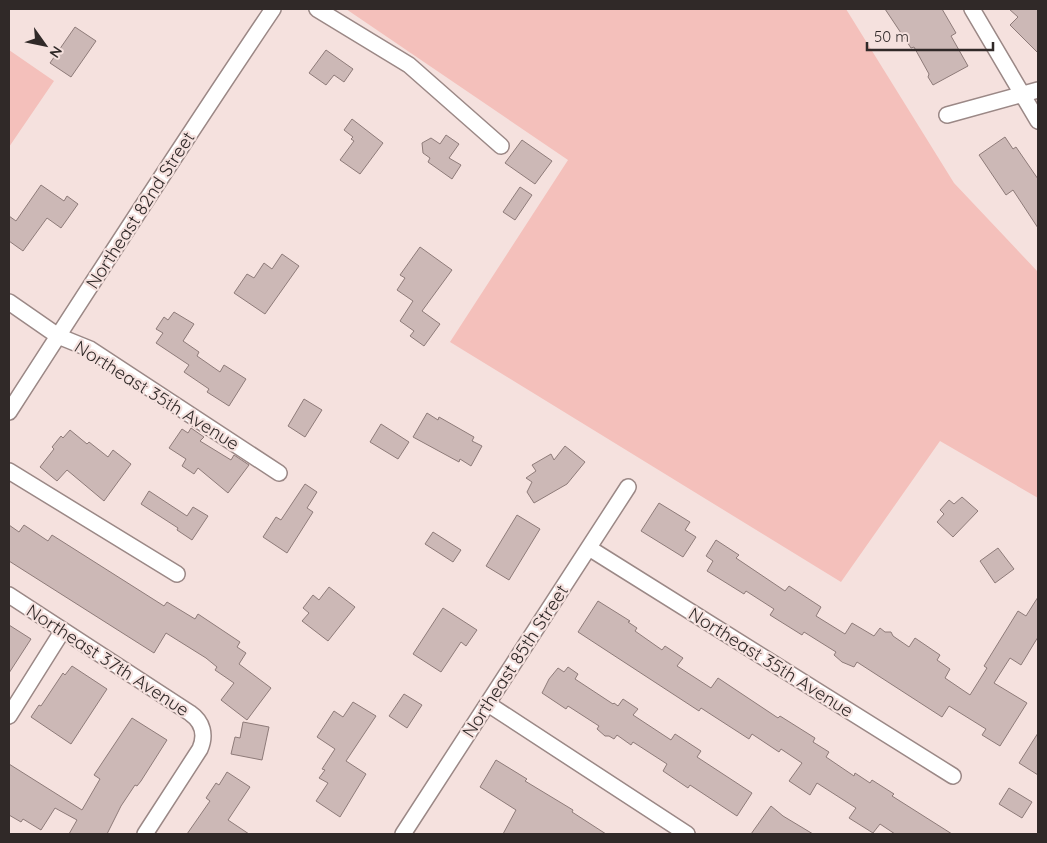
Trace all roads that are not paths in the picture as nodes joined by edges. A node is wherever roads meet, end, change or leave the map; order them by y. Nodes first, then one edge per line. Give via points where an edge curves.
1 (272, 9) edge
2 (317, 9) edge
3 (972, 9) edge
4 (1038, 90) edge
5 (1022, 95) junction
6 (947, 116) dead end
7 (1038, 121) edge
8 (501, 146) dead end
9 (9, 302) edge
10 (58, 336) junction
11 (9, 412) edge
12 (9, 471) edge
13 (279, 472) dead end
14 (628, 488) dead end
15 (589, 548) junction
16 (177, 574) dead end
17 (9, 595) edge
18 (63, 630) junction
19 (488, 704) junction
20 (9, 716) edge
21 (954, 776) dead end
22 (145, 834) edge
23 (403, 834) edge
24 (688, 834) edge

1 - 10 street, Northeast 82nd Street
2 - 8 street via 408,66
3 - 5 street
4 - 5 street
5 - 6 street
5 - 7 street
9 - 10 street, Northeast 35th Avenue
10 - 11 street, Northeast 82nd Street
10 - 13 street, Northeast 35th Avenue via 90,349
12 - 16 street
14 - 15 street, Northeast 85th Street
15 - 19 street, Northeast 85th Street
15 - 21 street, Northeast 35th Avenue
17 - 18 street, Northeast 37th Avenue
18 - 20 street
18 - 22 street, Northeast 37th Avenue via 194,716 203,728 200,749
19 - 23 street, Northeast 85th Street
19 - 24 street

